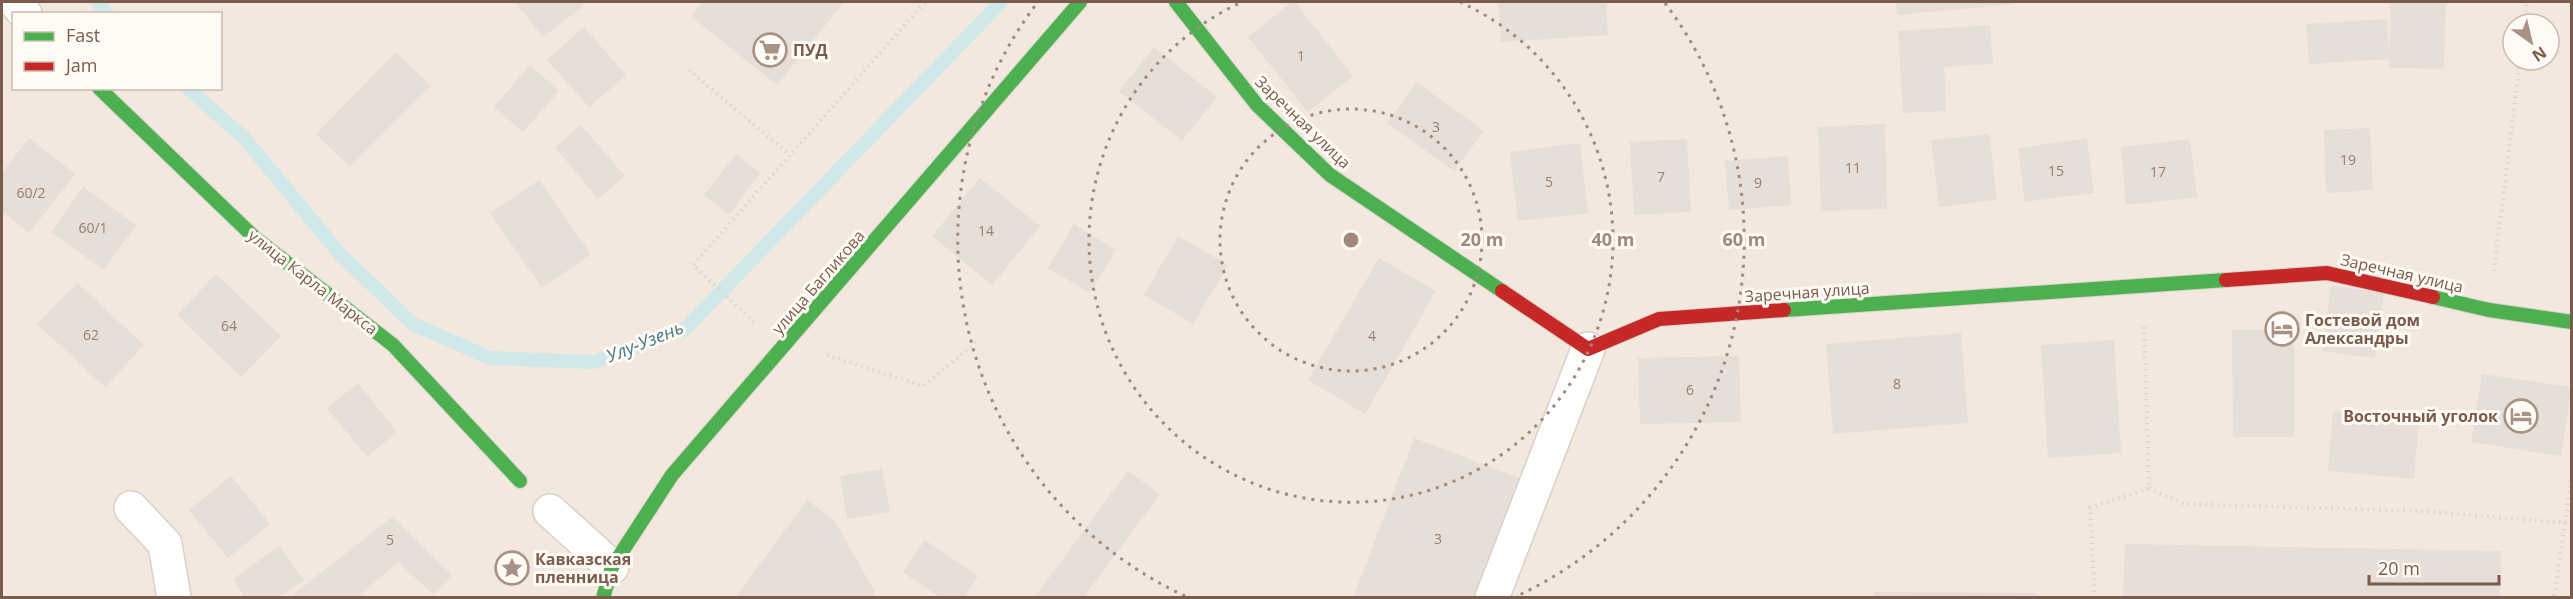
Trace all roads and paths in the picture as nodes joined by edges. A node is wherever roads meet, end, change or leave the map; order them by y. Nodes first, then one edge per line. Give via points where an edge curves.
1 (925, 2) edge
2 (1080, 2) edge
3 (1176, 2) edge
4 (689, 70) dead end
5 (2519, 72) edge
6 (101, 90) edge
7 (790, 155) junction
8 (2142, 285) junction
9 (2489, 310) junction
10 (750, 318) dead end
11 (2571, 322) edge
12 (977, 342) dead end
13 (1588, 349) junction
14 (817, 352) dead end
15 (2571, 472) edge
16 (520, 481) dead end
17 (2149, 488) junction
18 (131, 508) dead end
19 (550, 511) dead end
20 (2565, 523) junction
21 (608, 582) edge
22 (174, 597) edge
23 (1492, 597) edge
24 (2095, 597) edge
25 (2554, 597) edge

1 - 7 path
2 - 21 street, улица Багликова via 672,475
3 - 13 street, Заречная улица via 1257,105 1330,175
4 - 7 path
5 - 9 path
6 - 16 street, улица Карла Маркса via 255,238 393,345
7 - 10 path via 693,265
8 - 9 street, Заречная улица via 2327,273
8 - 13 street, Заречная улица via 1659,319
8 - 17 path
9 - 11 street, Заречная улица
12 - 14 path via 923,386
13 - 23 street
15 - 20 path
17 - 20 path via 2184,504 2421,510
17 - 24 path via 2090,508
18 - 22 street via 165,544
19 - 21 street
20 - 25 path

